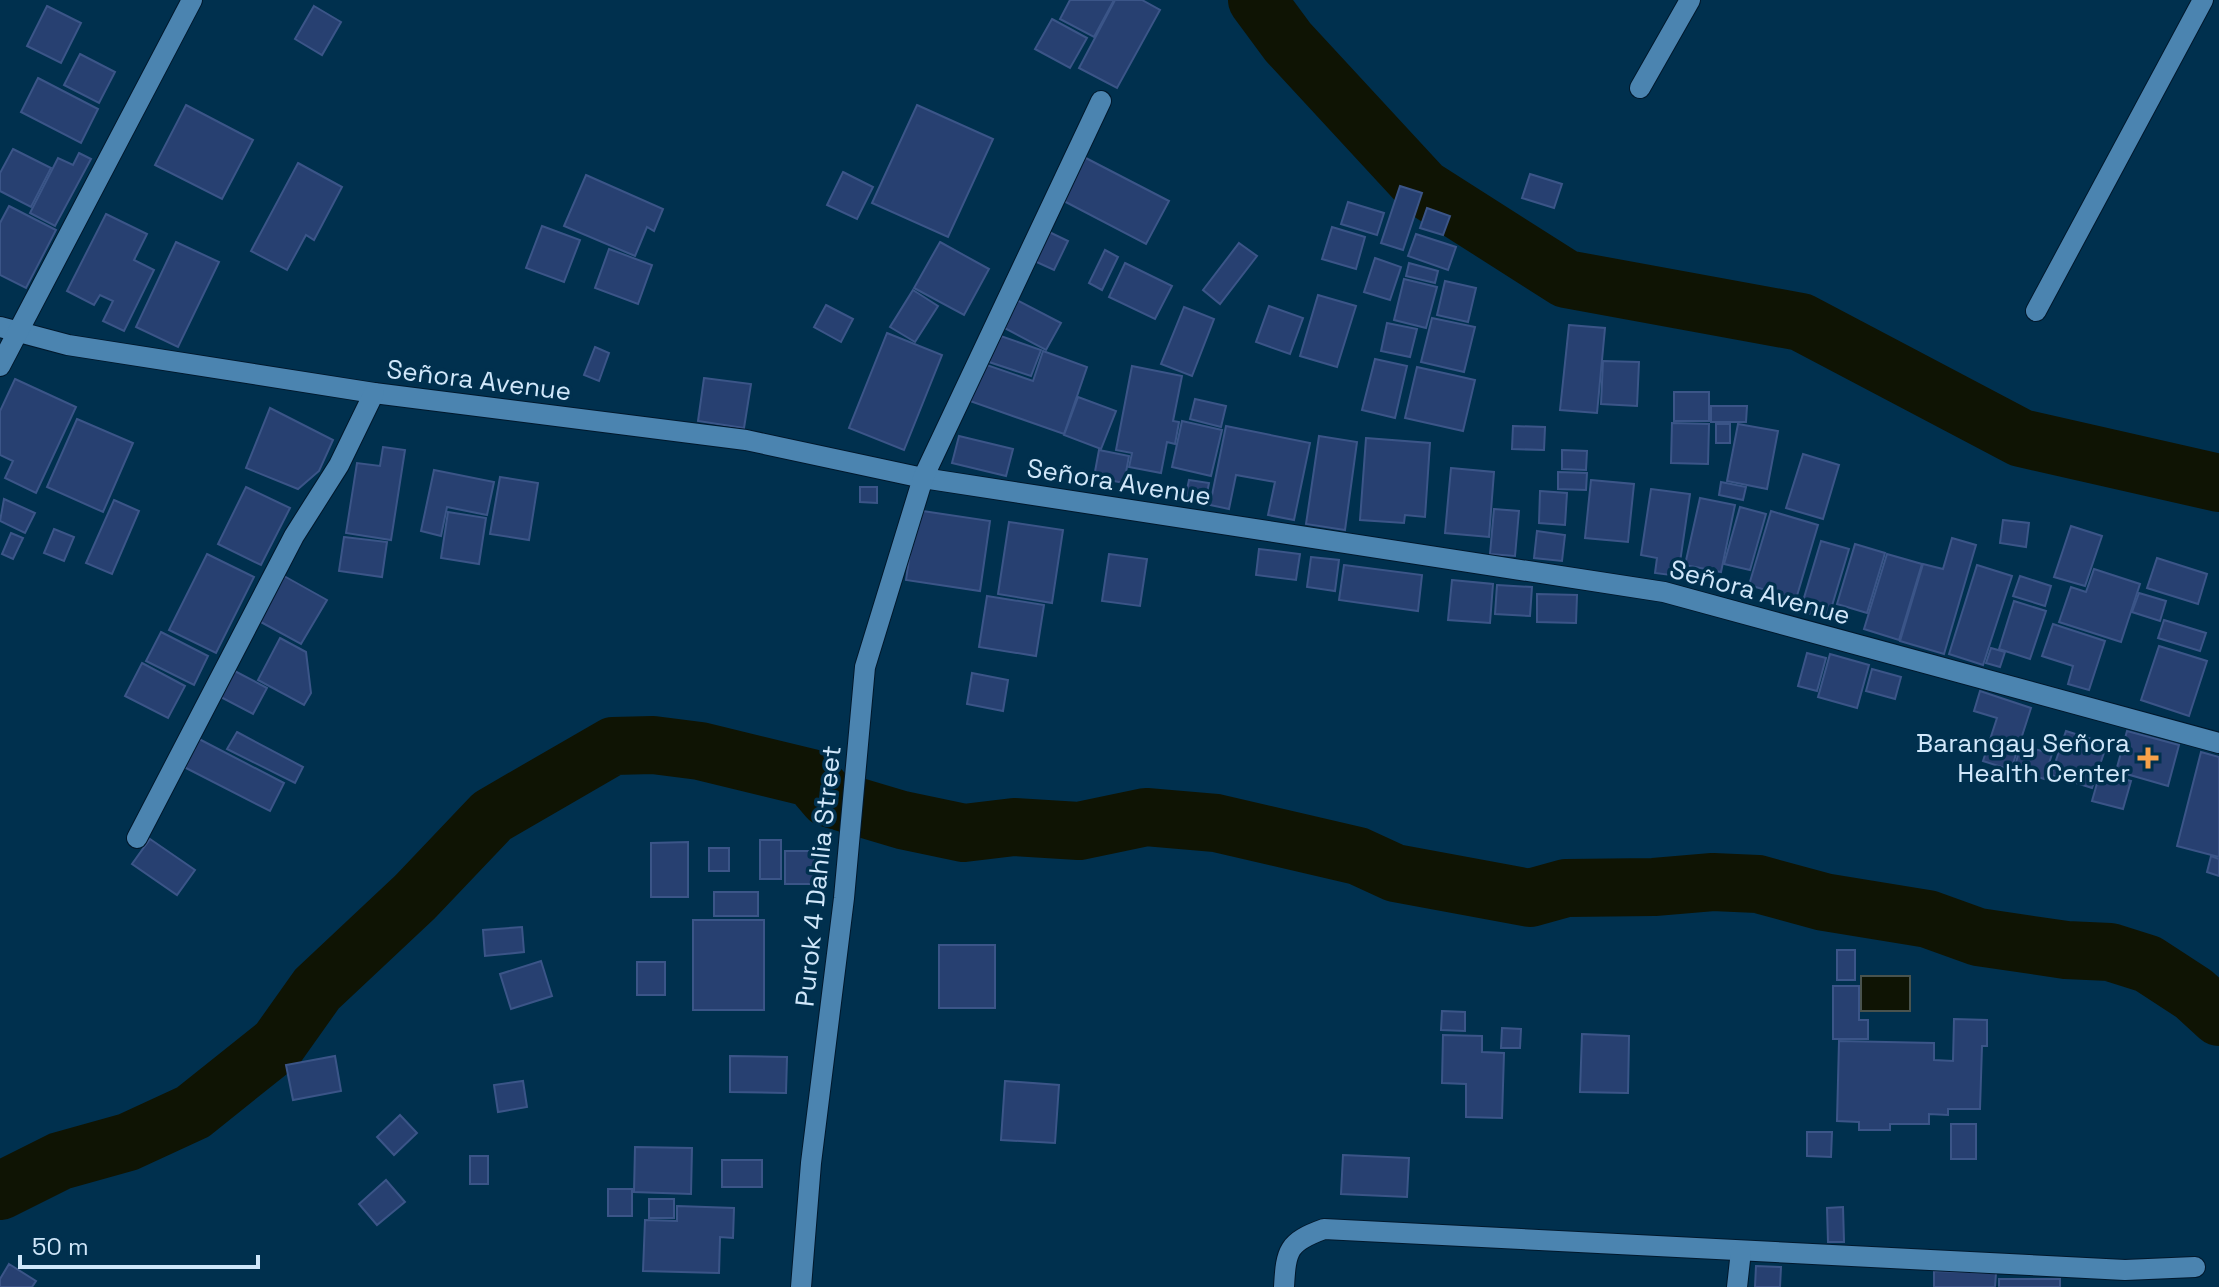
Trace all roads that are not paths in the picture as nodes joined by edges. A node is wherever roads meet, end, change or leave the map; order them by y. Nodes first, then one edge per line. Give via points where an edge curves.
1 (192, 0) edge
2 (1690, 0) edge
3 (2203, 0) edge
4 (1640, 88) dead end
5 (1101, 101) dead end
6 (2036, 311) dead end
7 (8, 329) edge
8 (0, 366) edge
9 (374, 393) junction
10 (923, 478) junction
11 (2219, 743) edge
12 (137, 838) dead end
13 (1741, 1251) junction
14 (2195, 1267) dead end
15 (2125, 1278) edge
16 (801, 1287) edge
17 (1284, 1287) edge
18 (1737, 1287) edge

1 - 7 street
2 - 4 street
3 - 6 street
5 - 10 street, Purok 4 Dahlia Street
7 - 8 street
7 - 9 street, Señora Avenue via 68,345
9 - 10 street, Señora Avenue via 746,440
9 - 12 street
10 - 11 street, Señora Avenue via 1664,592
10 - 16 street, Purok 4 Dahlia Street via 865,667
13 - 15 street
13 - 17 street via 1324,1229 1299,1239 1286,1257
13 - 18 street
14 - 15 street

